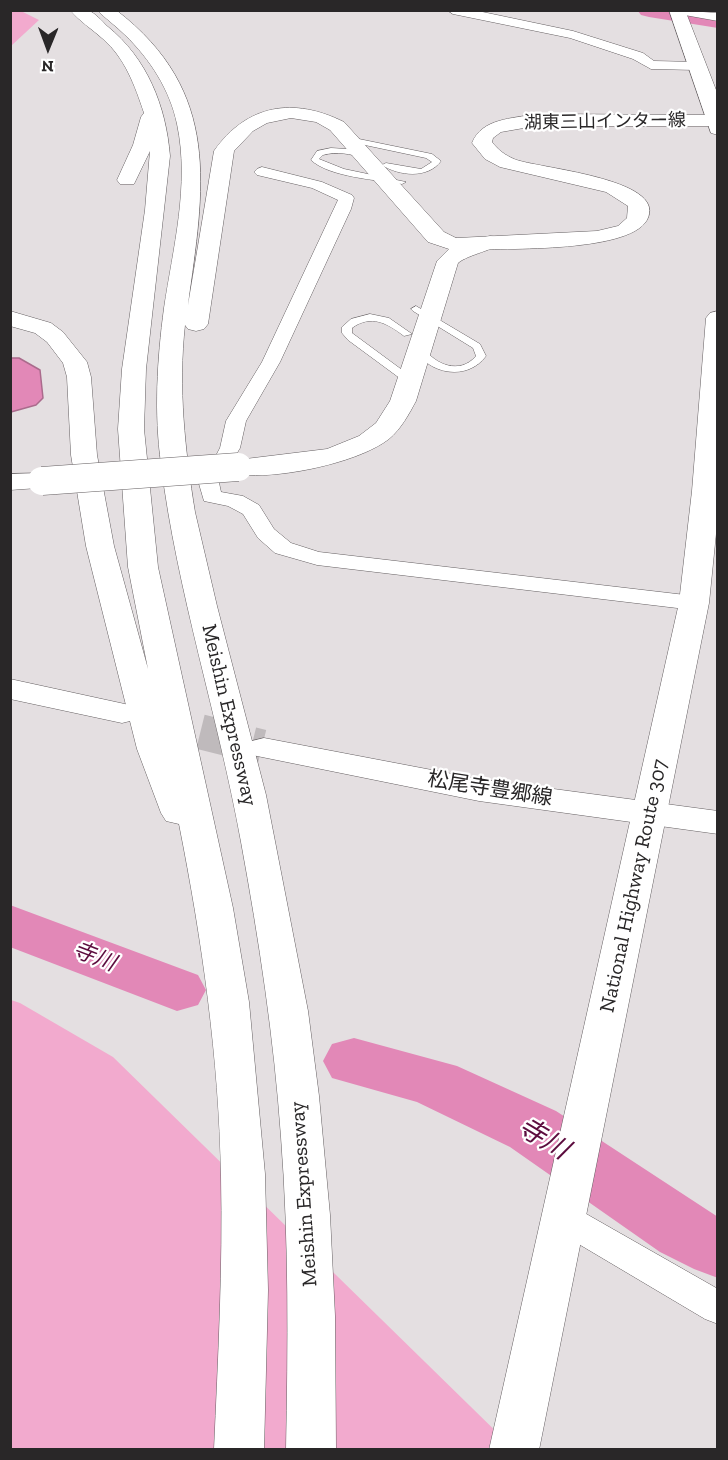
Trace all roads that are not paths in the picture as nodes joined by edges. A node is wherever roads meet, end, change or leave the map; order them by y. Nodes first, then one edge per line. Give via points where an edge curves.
1 (78, 10) edge
2 (105, 10) edge
3 (453, 10) edge
4 (485, 10) edge
5 (678, 13) edge
6 (717, 17) edge
7 (522, 23) junction
8 (697, 66) junction
9 (266, 104) dead end
10 (153, 107) junction
11 (716, 115) edge
12 (360, 146) junction
13 (262, 172) dead end
14 (391, 175) junction
15 (127, 180) dead end
16 (490, 242) junction
17 (455, 244) junction
18 (423, 313) junction
19 (10, 318) edge
20 (717, 318) edge
21 (413, 342) junction
22 (402, 374) junction
23 (171, 430) junction
24 (10, 482) edge
25 (694, 603) junction
26 (10, 689) edge
27 (122, 713) tunnel mouth
28 (264, 748) tunnel mouth
29 (651, 812) junction
30 (717, 823) edge
31 (214, 908) junction
32 (565, 1201) junction
33 (717, 1308) edge
34 (239, 1449) edge
35 (311, 1449) edge
36 (514, 1449) edge

1 - 10 main road via 129,58
2 - 23 main road, Meishin Expressway via 153,56 169,81 186,126 189,210 173,332
3 - 7 street
4 - 7 street via 525,20
5 - 6 street
5 - 8 main road
7 - 8 street via 606,45 651,65
8 - 11 main road
9 - 12 main road via 338,117 351,125
10 - 15 main road via 143,146
10 - 31 main road via 160,156 134,369 131,429 143,567
11 - 16 main road, 湖東三山インター線 via 561,118 495,129 482,142 494,156 520,167 610,187 627,194 640,212 637,221 626,230 607,235
12 - 14 main road
12 - 14 lane via 320,153 315,160 333,168
12 - 14 lane via 429,156 437,161 421,171 403,170
12 - 23 main road via 321,117 294,112 264,117 230,141 224,151 194,338
13 - 25 street via 317,185 346,198 271,362 236,421 230,448 207,477 212,496 235,501 251,510 266,533 283,548 317,558
14 - 16 main road via 446,230
14 - 17 main road via 431,232
16 - 17 main road, 湖東三山インター線
16 - 18 main road via 456,253 448,261
17 - 18 main road via 432,260
18 - 21 main road
18 - 21 lane via 477,346 481,356 472,366 446,368 429,362
19 - 31 main road via 43,328 75,362 87,475 103,558 154,749
20 - 25 main road, National Highway Route 307
21 - 22 main road
21 - 22 lane via 386,319 362,319 347,327 351,338
22 - 24 main road, bridge via 403,401 387,428 364,444 337,453 303,461 238,467
23 - 35 main road, Meishin Expressway via 192,555 258,838 286,998 306,1177 312,1291
25 - 29 main road, National Highway Route 307
26 - 27 main road
28 - 29 main road, 松尾寺豊郷線 via 479,790
29 - 30 main road, 松尾寺豊郷線
29 - 32 main road, National Highway Route 307
31 - 34 main road via 229,1002 243,1174 245,1290
32 - 33 street
32 - 36 main road, National Highway Route 307

